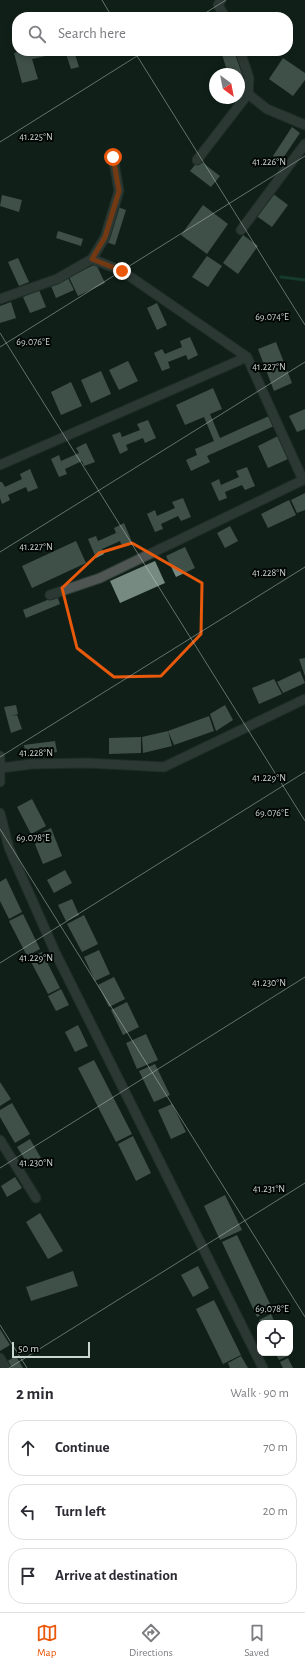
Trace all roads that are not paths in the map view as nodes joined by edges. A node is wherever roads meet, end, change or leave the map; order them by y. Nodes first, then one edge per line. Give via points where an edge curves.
1 (221, 0) edge
2 (222, 12) edge
3 (242, 56) edge
4 (248, 94) junction
5 (305, 125) edge
6 (305, 144) edge
7 (113, 157) dead end
8 (197, 160) dead end
9 (241, 230) dead end
10 (92, 259) junction
11 (0, 300) edge
12 (247, 357) junction
13 (0, 465) edge
14 (50, 595) dead end
15 (305, 699) edge
16 (0, 756) edge
17 (1, 768) edge
18 (0, 782) edge
19 (0, 813) edge
20 (0, 1140) edge
21 (36, 1198) dead end
22 (0, 1358) edge
23 (6, 1368) edge
24 (263, 1368) edge

1 - 2 street via 218,5
3 - 4 street via 249,78
4 - 5 street via 267,109
4 - 8 street
6 - 9 street
7 - 10 street via 119,191 105,237
10 - 11 street via 58,279
10 - 12 street via 122,271
12 - 13 street
12 - 14 street via 303,480 100,578
15 - 17 street via 164,767 87,763 32,764
16 - 17 street
17 - 18 street
19 - 24 street via 9,848 56,954
20 - 21 street
22 - 23 street

